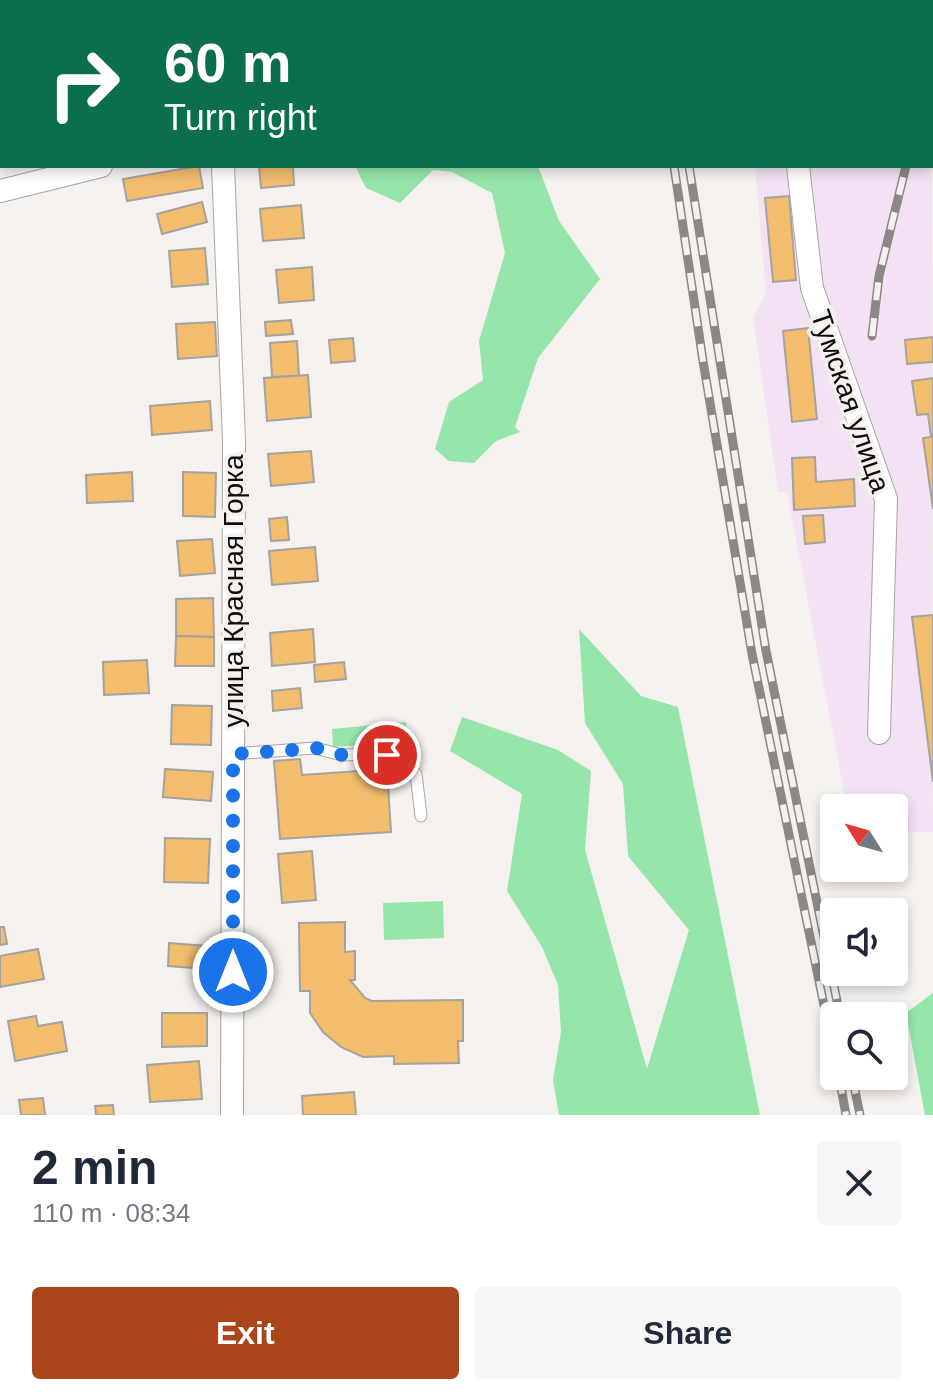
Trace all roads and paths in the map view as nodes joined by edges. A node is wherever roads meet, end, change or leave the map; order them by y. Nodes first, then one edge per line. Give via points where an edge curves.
1 (93, 168) edge
2 (223, 168) edge
3 (798, 168) edge
4 (0, 191) edge
5 (879, 733) dead end
6 (233, 754) junction
7 (421, 816) dead end
8 (232, 1113) dead end

1 - 4 street
2 - 6 street, улица Красная Горка via 234,441
3 - 5 street, Тумская улица via 812,288 886,499
6 - 7 lane via 321,748 342,755 387,755 416,774
6 - 8 street, улица Красная Горка

